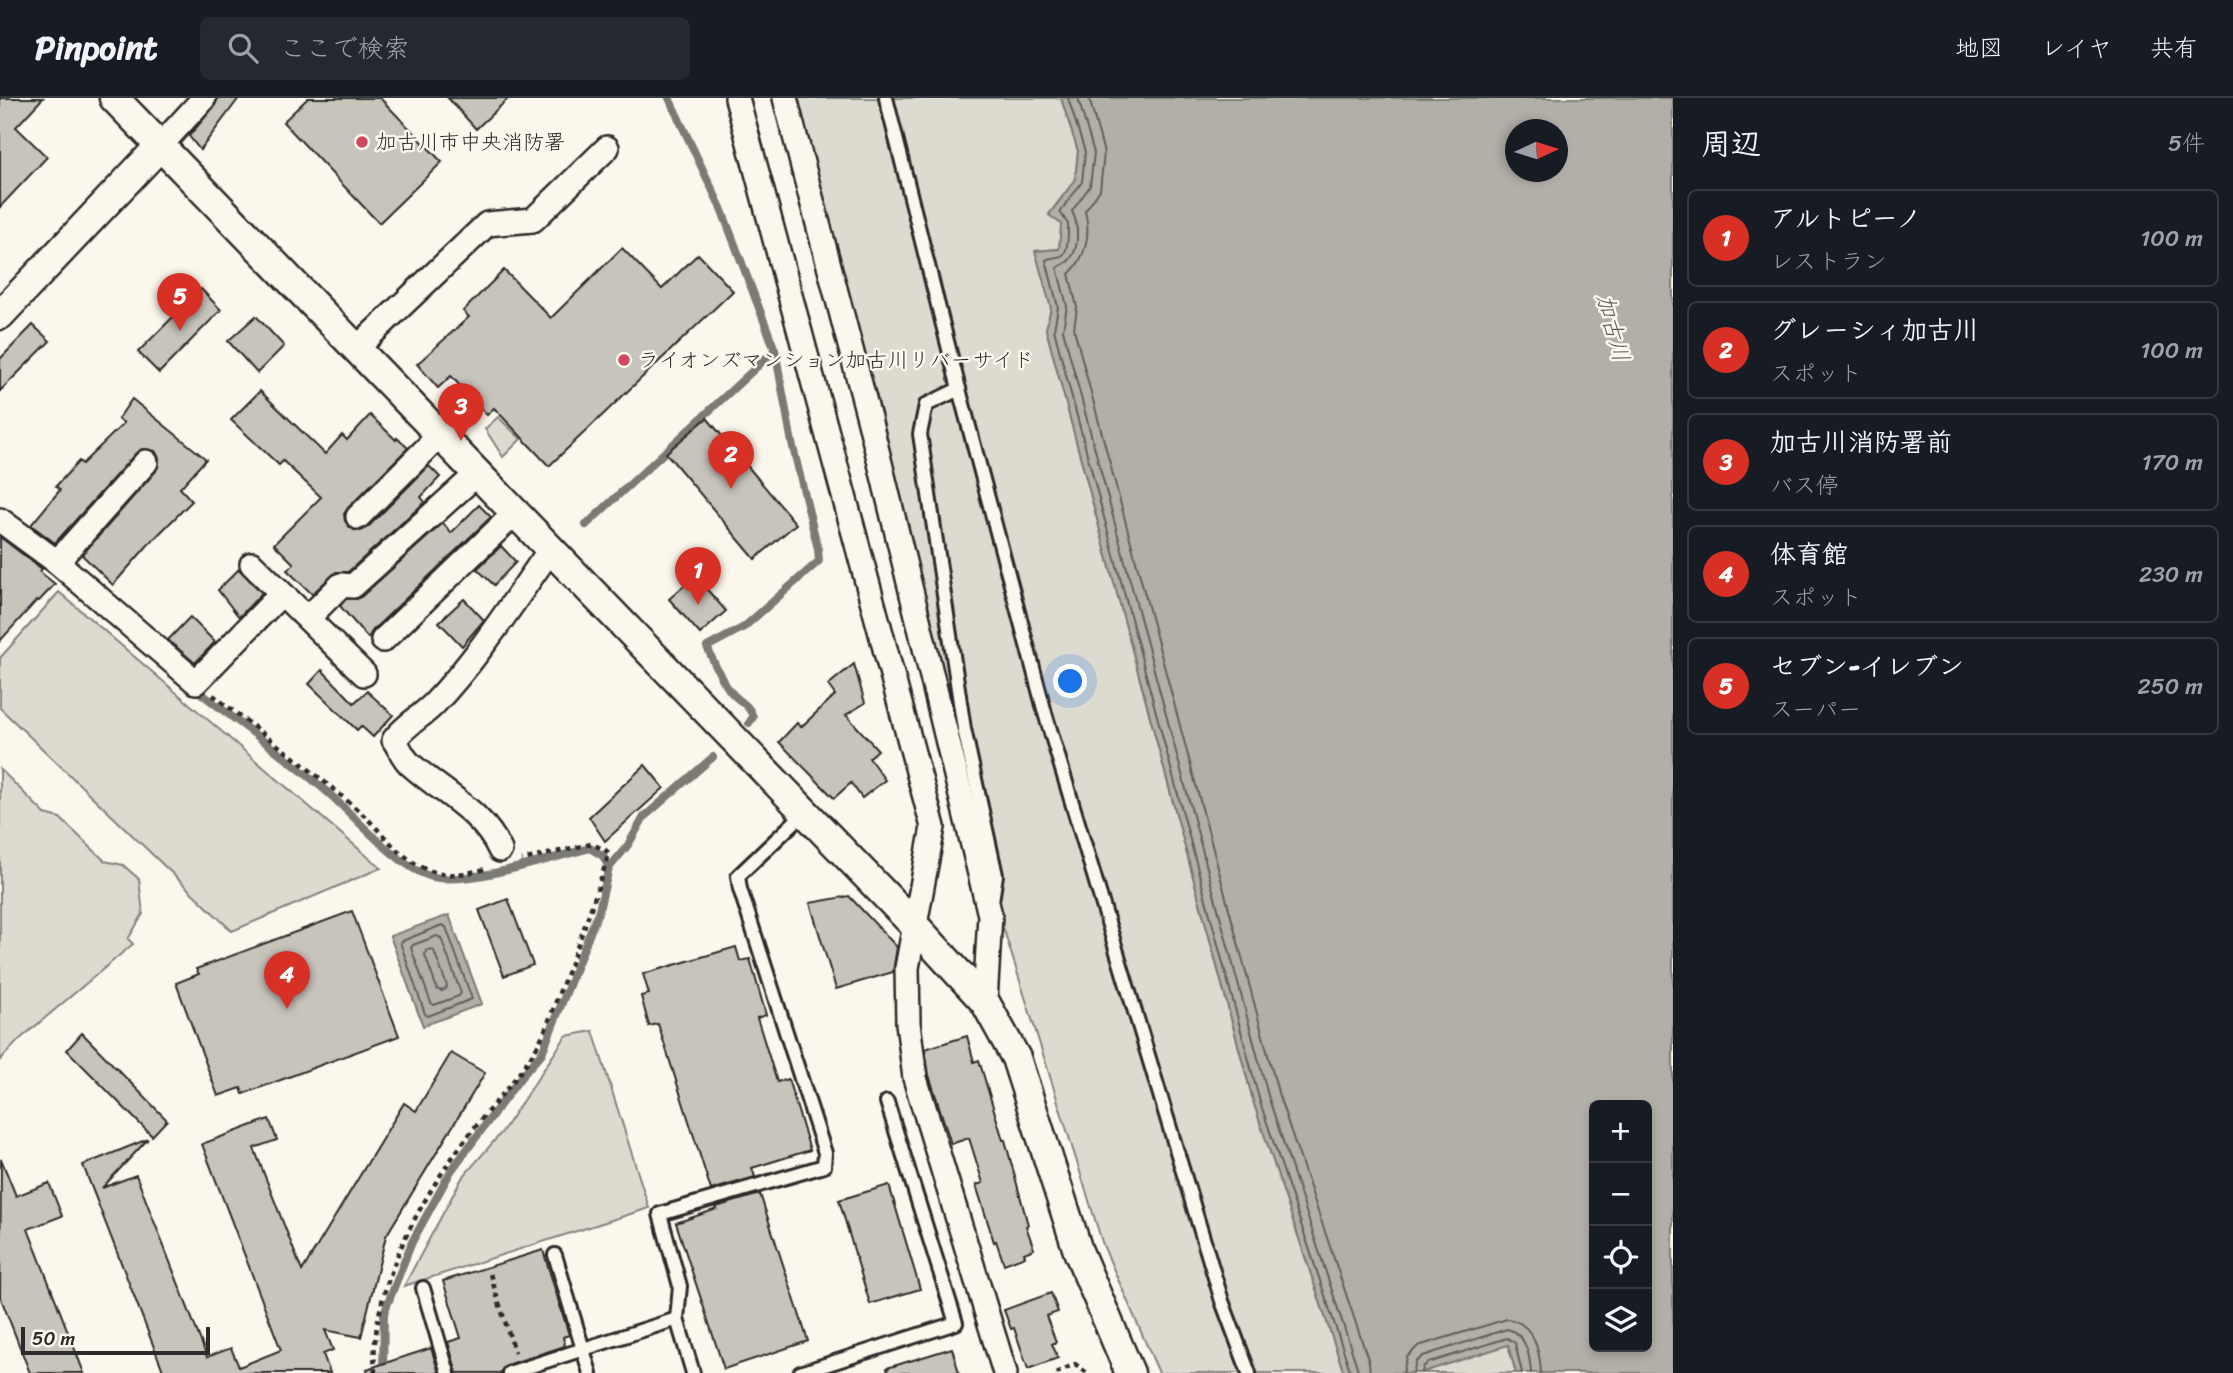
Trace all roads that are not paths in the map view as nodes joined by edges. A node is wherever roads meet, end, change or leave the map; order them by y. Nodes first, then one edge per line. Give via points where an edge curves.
1 (114, 98) edge
2 (204, 98) edge
3 (737, 98) edge
4 (785, 98) edge
5 (886, 98) edge
6 (160, 146) junction
7 (607, 148) dead end
8 (0, 315) edge
9 (356, 349) junction
10 (959, 390) junction
11 (440, 435) junction
12 (146, 462) dead end
13 (477, 474) junction
14 (515, 513) junction
15 (358, 517) dead end
16 (0, 520) edge
17 (550, 550) junction
18 (57, 562) junction
19 (252, 564) dead end
20 (281, 594) junction
21 (308, 618) junction
22 (383, 640) dead end
23 (363, 674) dead end
24 (804, 813) junction
25 (502, 860) road end
26 (990, 915) junction
27 (916, 927) junction
28 (985, 1002) junction
29 (887, 1102) dead end
30 (555, 1255) dead end
31 (423, 1288) dead end
32 (677, 1319) junction
33 (582, 1349) junction
34 (515, 1371) edge
35 (448, 1373) edge
36 (590, 1373) edge
37 (693, 1373) edge
38 (800, 1373) edge
39 (1005, 1373) edge
40 (1130, 1373) edge
41 (1249, 1373) edge

1 - 6 street
2 - 6 street
3 - 27 street via 933,827
4 - 26 street via 870,418
5 - 10 lane
6 - 8 street
6 - 9 street
7 - 9 street via 533,220 486,224
9 - 11 street
10 - 26 lane via 926,405 920,434 964,729 996,875
10 - 41 lane via 1045,713 1222,1301
11 - 13 street
11 - 15 street
12 - 18 street
13 - 14 street
13 - 21 street via 353,586 341,585
14 - 17 street
14 - 22 street
16 - 18 street
17 - 24 street
17 - 25 street via 464,668 432,706 394,740 407,761 488,817
18 - 20 street via 196,682
19 - 20 street
20 - 21 street
21 - 23 street
24 - 27 street
24 - 32 lane via 738,876 825,1153 824,1166 660,1214 680,1286
26 - 28 street
27 - 28 street
27 - 39 street via 907,968 915,1078
28 - 40 street via 1016,1058 1078,1251
29 - 38 lane via 956,1323
30 - 33 lane
31 - 35 lane
32 - 33 lane
32 - 37 lane
33 - 34 lane
33 - 36 lane

